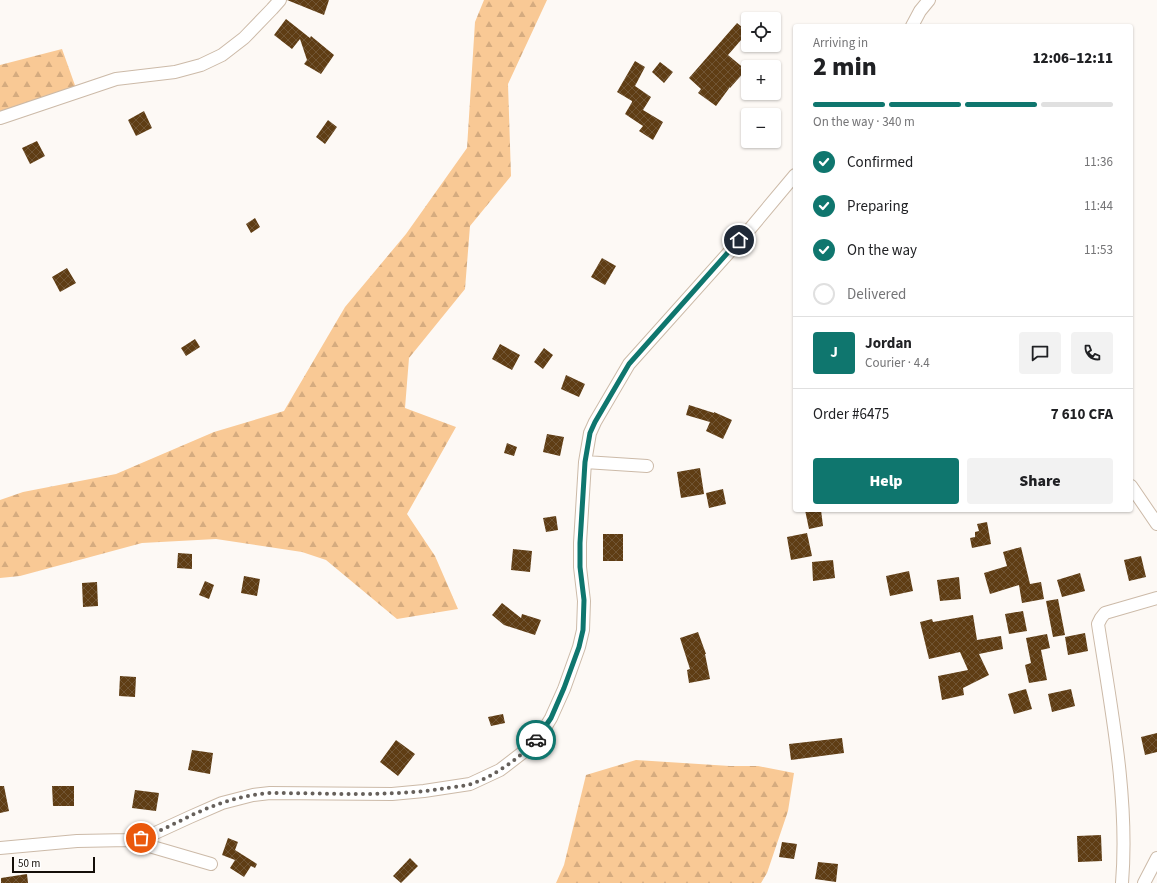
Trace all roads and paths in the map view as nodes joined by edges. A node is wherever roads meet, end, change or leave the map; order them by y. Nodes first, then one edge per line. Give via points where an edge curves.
1 (280, 0) edge
2 (929, 0) edge
3 (913, 24) edge
4 (0, 118) edge
5 (793, 177) edge
6 (585, 462) junction
7 (647, 466) dead end
8 (1133, 489) edge
9 (1157, 524) edge
10 (1157, 598) edge
11 (129, 840) junction
12 (0, 848) edge
13 (1157, 858) edge
14 (211, 864) dead end
15 (1122, 883) edge
16 (1144, 883) edge

1 - 4 street via 244,38 222,55 201,65 175,72 116,79
2 - 3 street
5 - 6 street via 629,364 590,433
6 - 7 street
6 - 11 street via 580,543 584,600 583,630 567,682 554,712 530,747 500,770 470,784 392,794 253,795 222,803 153,834
8 - 9 street
10 - 15 street via 1105,613 1098,624 1120,779 1124,837
11 - 12 street via 77,841
11 - 14 street
13 - 16 street

